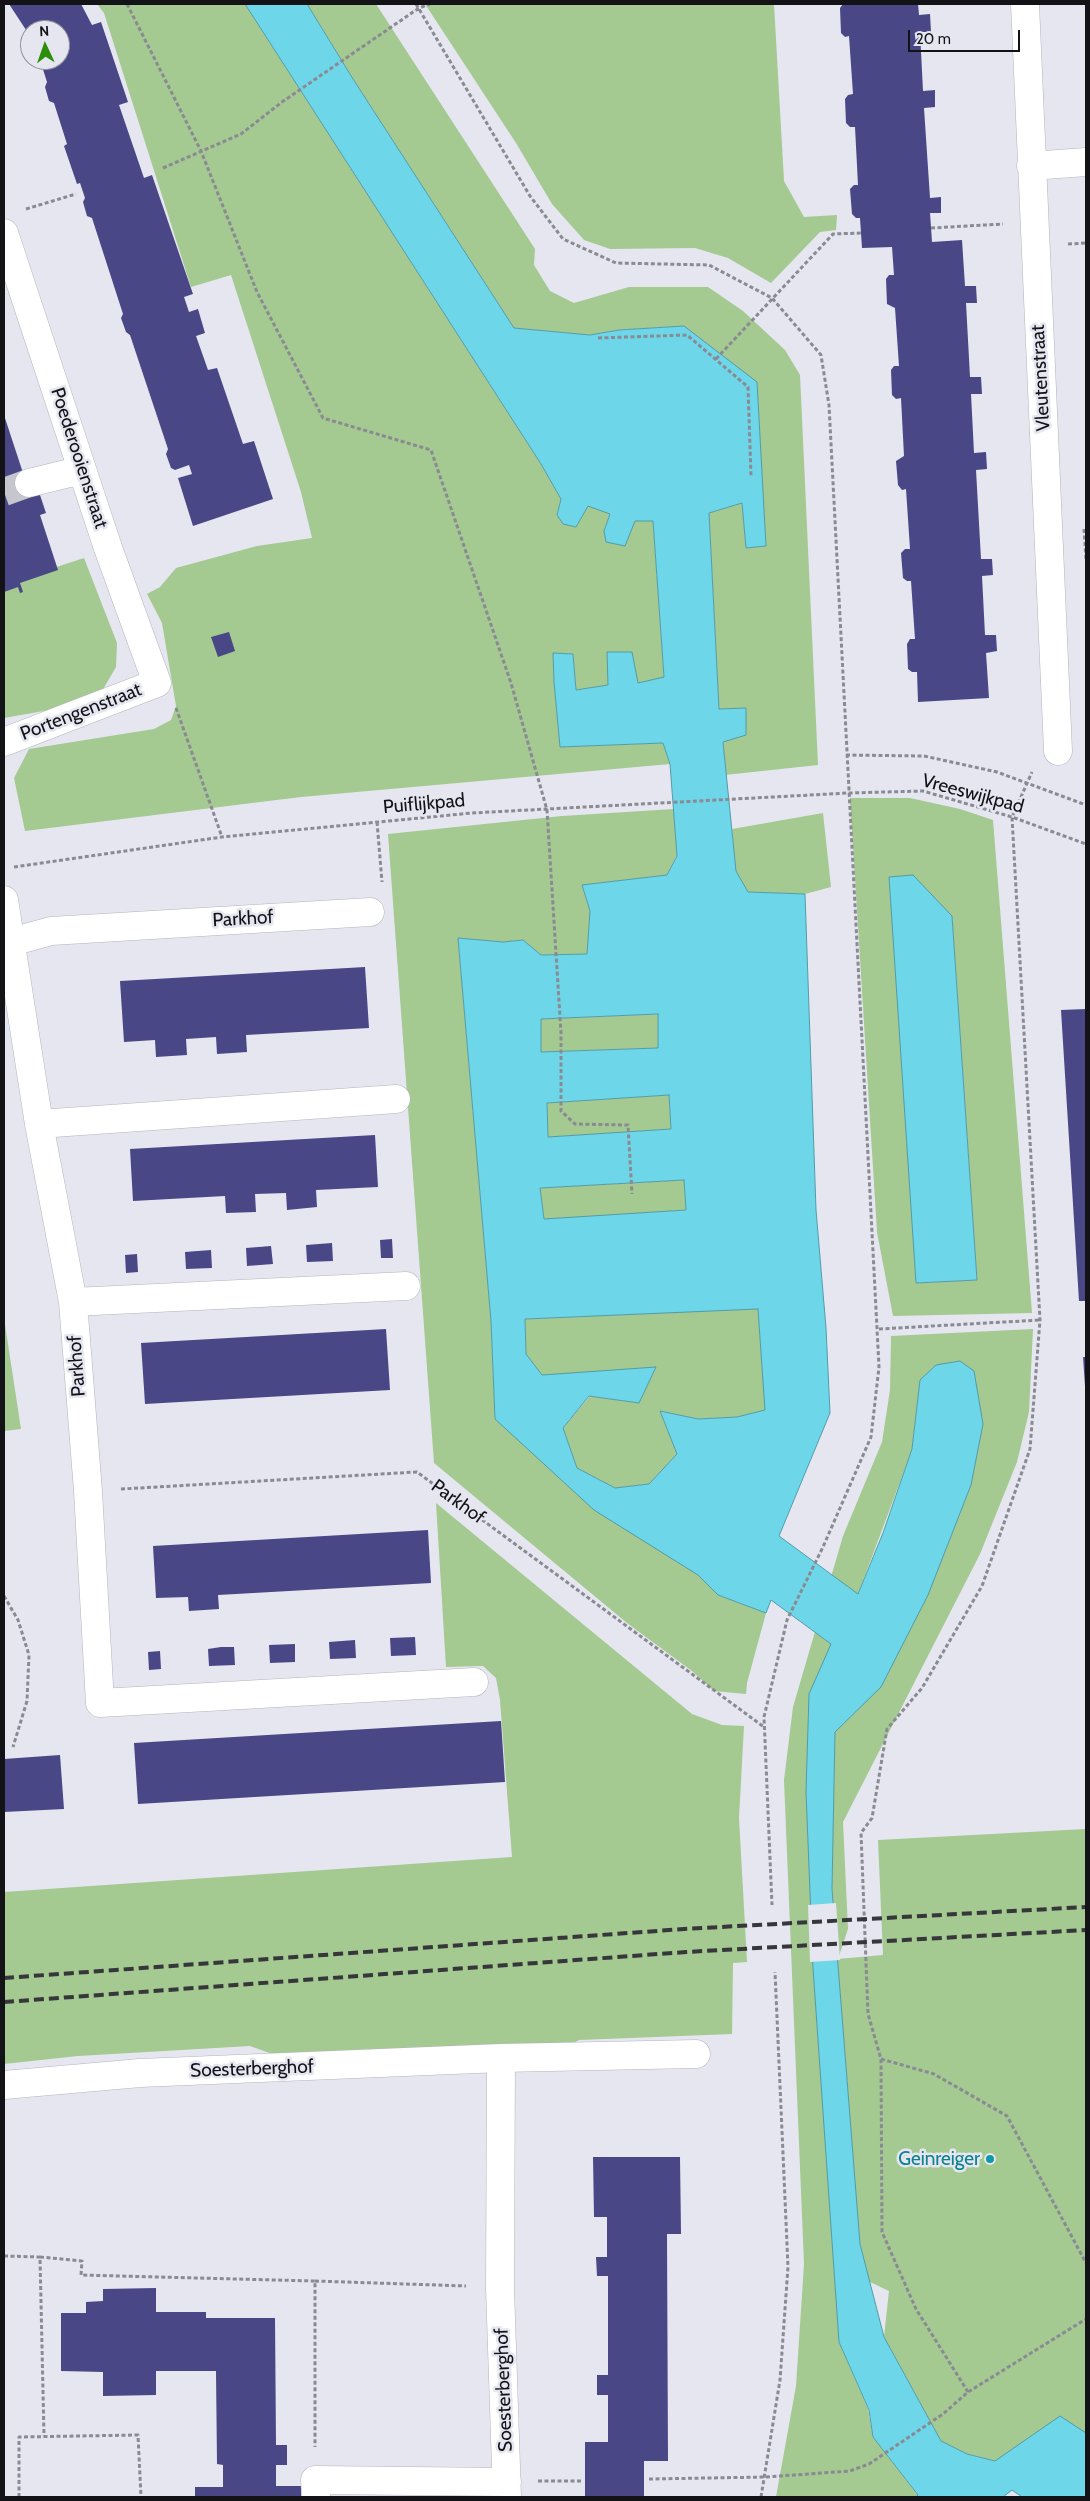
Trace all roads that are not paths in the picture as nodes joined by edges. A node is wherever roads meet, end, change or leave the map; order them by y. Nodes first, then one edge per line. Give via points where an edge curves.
1 (1025, 4) edge
2 (1086, 162) edge
3 (1031, 166) junction
4 (4, 233) edge
5 (82, 470) junction
6 (29, 483) tunnel mouth
7 (158, 683) joint
8 (4, 742) edge
9 (1058, 751) road end
10 (4, 900) edge
11 (370, 912) road end
12 (6, 943) edge
13 (396, 1099) dead end
14 (39, 1124) junction
15 (406, 1286) dead end
16 (73, 1302) junction
17 (474, 1682) dead end
18 (696, 2054) dead end
19 (501, 2058) junction
20 (4, 2085) edge
21 (315, 2489) edge
22 (507, 2490) edge

1 - 3 street, Vleutenstraat
2 - 3 street
3 - 9 street, Vleutenstraat
4 - 5 street, Poederooienstraat
5 - 6 street
5 - 7 street, Poederooienstraat
7 - 8 street, Portengenstraat
10 - 12 street, Parkhof
11 - 12 street, Parkhof via 51,931
12 - 14 street, Parkhof
13 - 14 street
14 - 16 street, Parkhof
15 - 16 street
16 - 17 street, Parkhof via 100,1703
18 - 19 street, Soesterberghof
19 - 20 street, Soesterberghof via 140,2073
19 - 22 street, Soesterberghof via 500,2288
21 - 22 street

